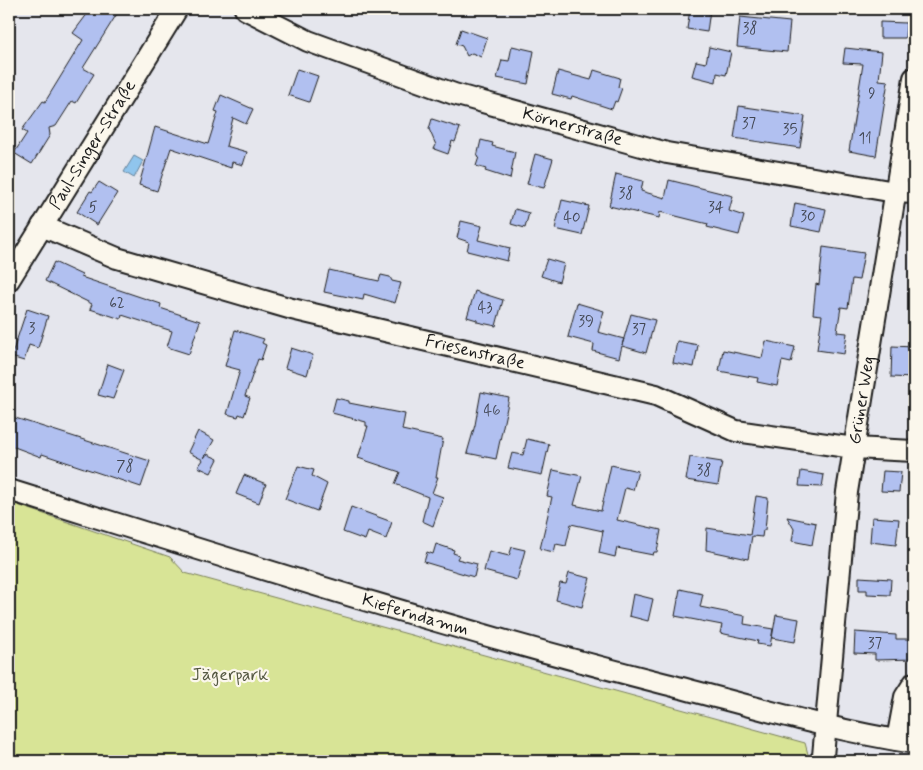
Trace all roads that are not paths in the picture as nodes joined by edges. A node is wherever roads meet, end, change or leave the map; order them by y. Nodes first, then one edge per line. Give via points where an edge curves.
1 (177, 9) edge
2 (244, 9) edge
3 (914, 78) edge
4 (905, 192) edge
5 (42, 226) junction
6 (9, 280) edge
7 (854, 448) junction
8 (914, 451) edge
9 (9, 490) edge
10 (914, 683) edge
11 (826, 725) junction
12 (906, 741) edge
13 (820, 761) edge

1 - 5 street, Paul-Singer-Straße
2 - 4 street, Körnerstraße via 308,40 463,96 667,153
3 - 4 street, Grüner Weg
4 - 7 street, Grüner Weg
5 - 6 street, Paul-Singer-Straße
5 - 7 street, Friesenstraße via 117,258 292,309 656,395 736,431
7 - 8 street, Friesenstraße
7 - 11 street, Grüner Weg via 847,492
9 - 11 street, Kieferndamm via 565,658
10 - 12 street via 905,697
11 - 12 street, Kieferndamm
11 - 13 street, Grüner Weg

